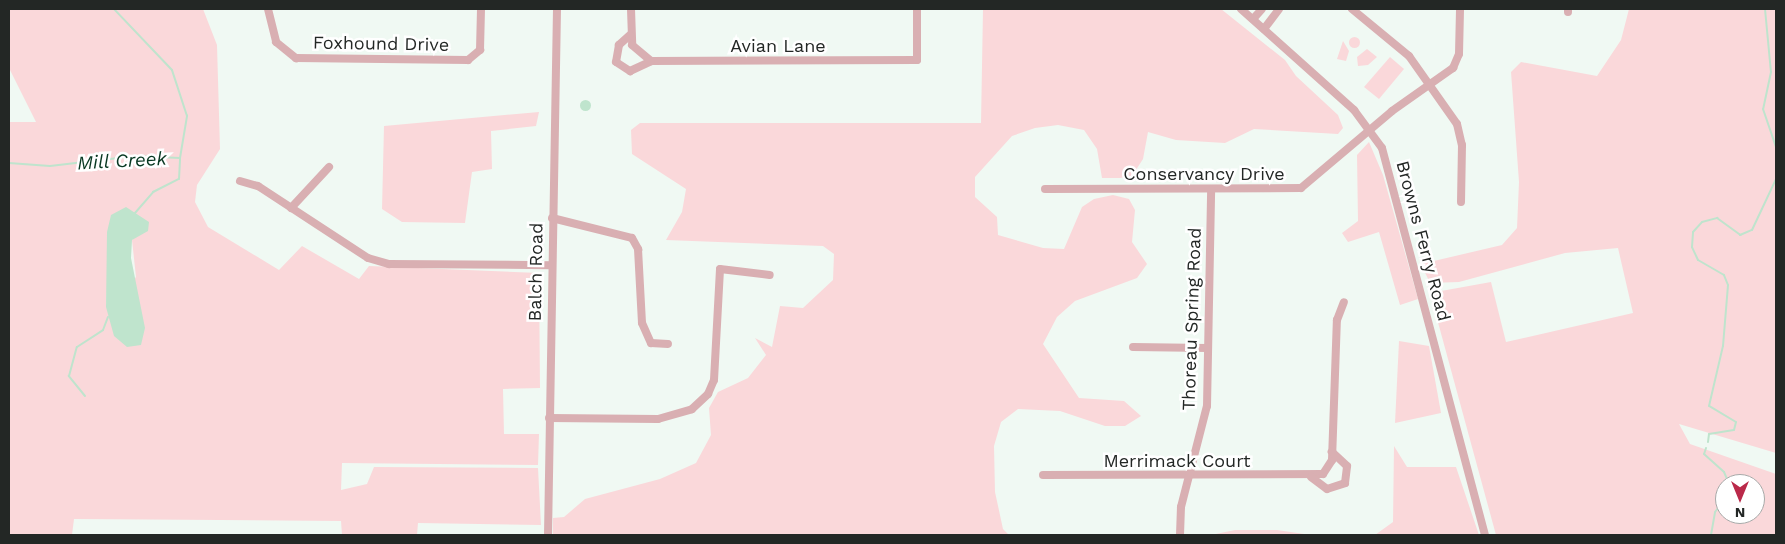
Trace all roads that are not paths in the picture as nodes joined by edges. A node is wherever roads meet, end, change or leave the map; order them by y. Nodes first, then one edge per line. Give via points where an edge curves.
1 (268, 9) edge
2 (481, 9) edge
3 (557, 9) edge
4 (631, 9) edge
5 (917, 9) edge
6 (1241, 9) edge
7 (1262, 9) edge
8 (1280, 9) edge
9 (1352, 9) edge
10 (1460, 9) edge
11 (1253, 19) junction
12 (1264, 29) junction
13 (630, 35) junction
14 (651, 61) junction
15 (1429, 85) junction
16 (1372, 128) junction
17 (329, 167) dead end
18 (240, 181) dead end
19 (1045, 189) dead end
20 (1211, 190) junction
21 (1461, 202) dead end
22 (291, 208) junction
23 (552, 218) junction
24 (551, 264) junction
25 (770, 275) dead end
26 (1344, 302) dead end
27 (668, 344) dead end
28 (1133, 347) dead end
29 (1207, 348) junction
30 (549, 418) junction
31 (1332, 452) junction
32 (1042, 475) dead end
33 (1188, 476) junction
34 (1311, 477) junction
35 (548, 535) edge
36 (1180, 535) edge
37 (1485, 535) edge

1 - 2 street, Foxhound Drive via 276,42 296,58 468,60 480,50
3 - 23 street, Balch Road
4 - 13 street
5 - 14 street, Avian Lane via 917,60
6 - 11 street, Browns Ferry Road
7 - 11 street
8 - 12 street
9 - 15 street via 1409,56
10 - 15 street, Conservancy Drive via 1456,62
11 - 12 street, Browns Ferry Road
12 - 16 street, Browns Ferry Road
13 - 14 street via 636,52
13 - 14 street via 619,45 616,62 630,71
15 - 16 street, Conservancy Drive
15 - 21 street via 1461,134
16 - 20 street, Conservancy Drive via 1302,188
16 - 37 street, Browns Ferry Road via 1387,161 1412,248 1462,459
17 - 22 street
18 - 22 street via 258,186
19 - 20 street, Conservancy Drive
20 - 29 street, Thoreau Spring Road
22 - 24 street via 368,258 389,264
23 - 24 street, Balch Road
23 - 27 street via 632,238 640,267 642,323 651,343
24 - 30 street, Balch Road
25 - 30 street via 720,269 714,380 708,394 692,409 658,419
26 - 31 street via 1337,320
28 - 29 street
29 - 33 street, Thoreau Spring Road via 1206,414
30 - 35 street, Balch Road
31 - 34 street via 1330,468
31 - 34 street, Merrimack Court via 1347,466 1345,484 1327,489
32 - 33 street, Merrimack Court
33 - 34 street, Merrimack Court
33 - 36 street, Thoreau Spring Road

